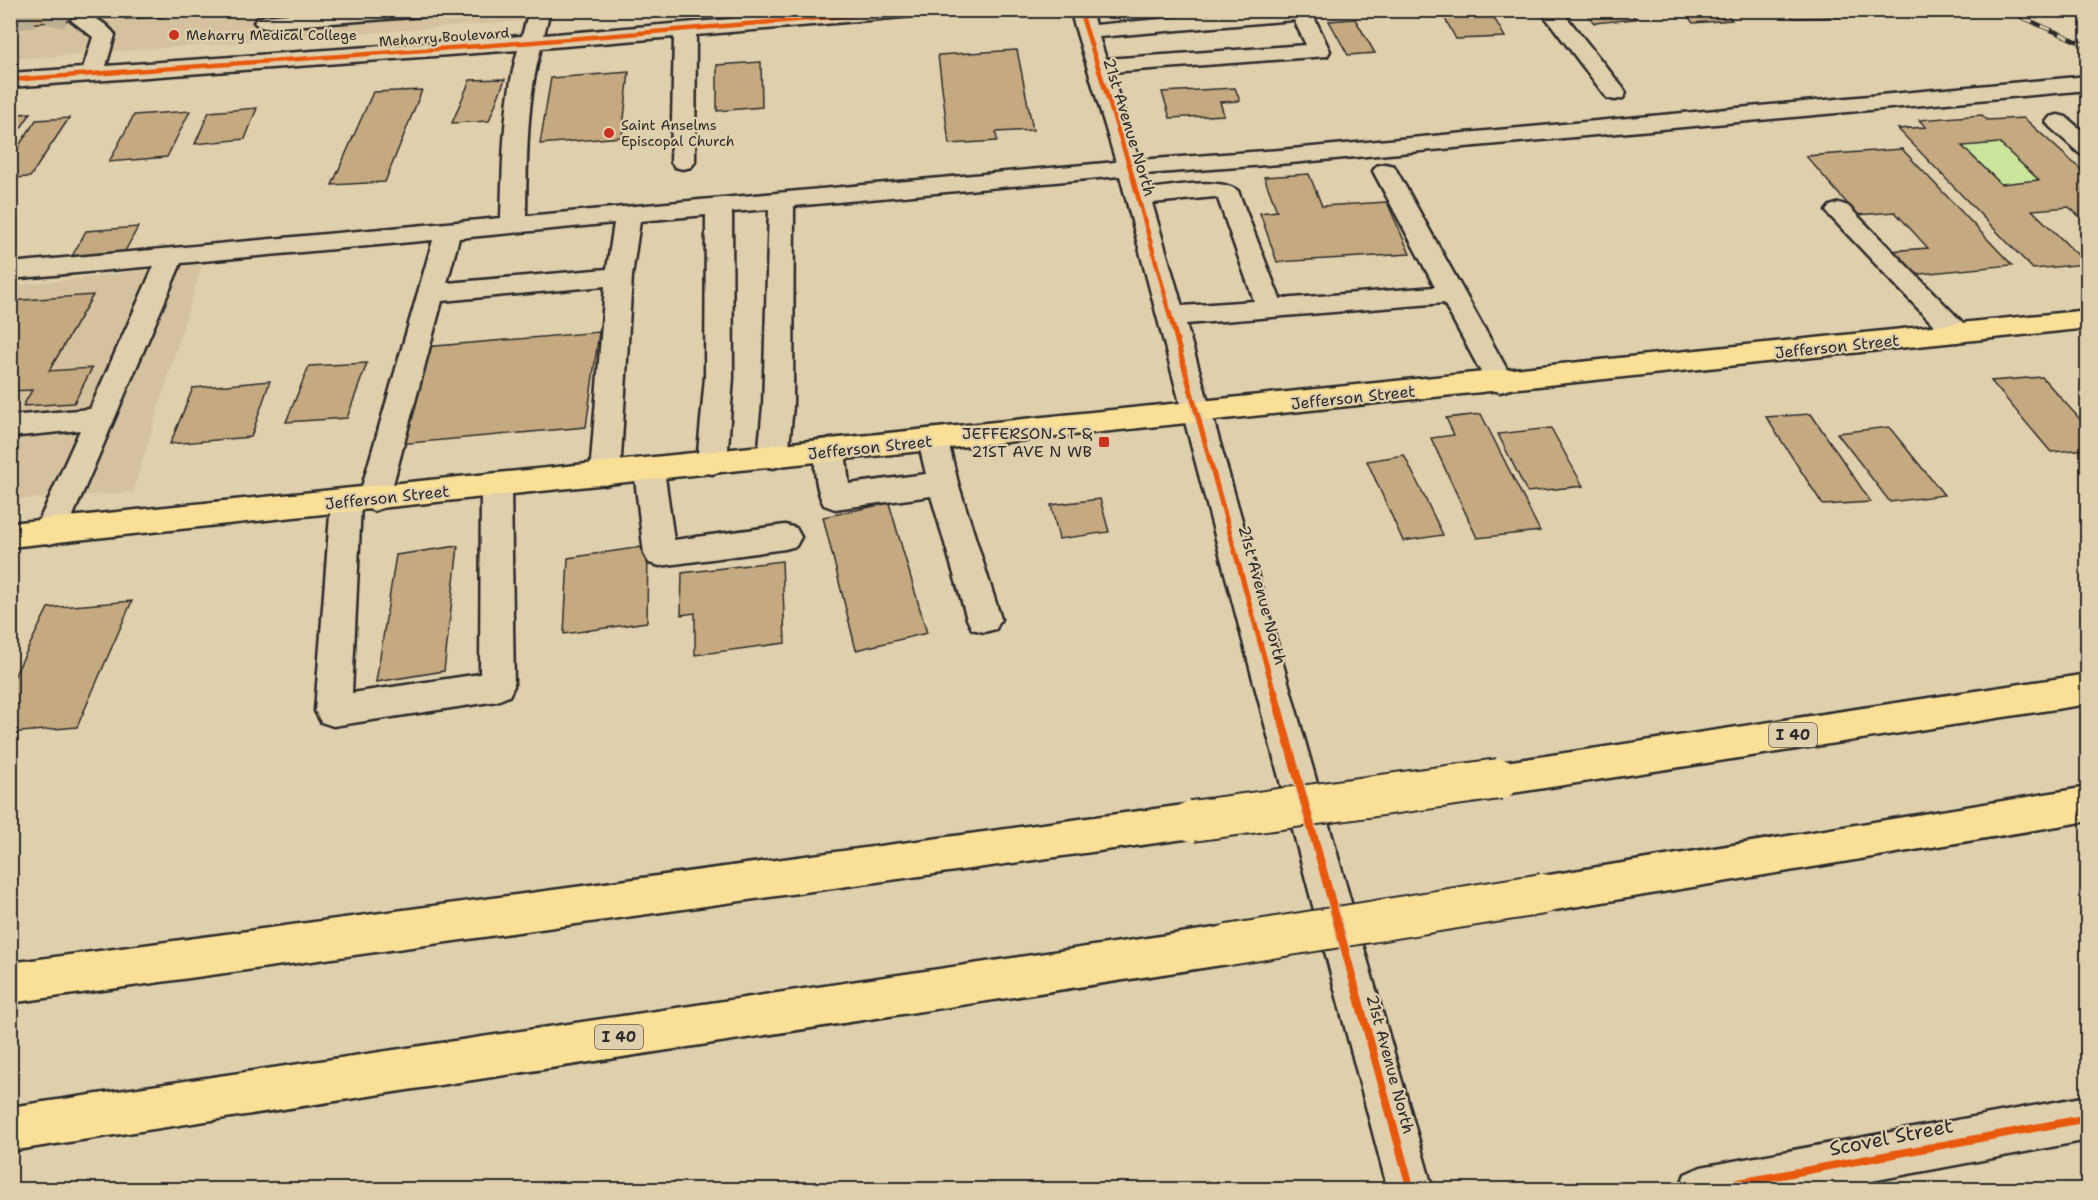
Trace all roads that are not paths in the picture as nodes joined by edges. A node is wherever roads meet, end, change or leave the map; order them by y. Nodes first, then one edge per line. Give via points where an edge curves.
1 (426, 10) edge
2 (540, 10) edge
3 (915, 10) edge
4 (1080, 10) edge
5 (1550, 10) edge
6 (1301, 12) edge
7 (332, 14) edge
8 (268, 16) edge
9 (82, 20) tunnel mouth
10 (1138, 28) junction
11 (685, 30) junction
12 (1087, 32) junction
13 (533, 42) junction
14 (1151, 61) junction
15 (247, 64) junction
16 (1097, 66) junction
17 (93, 74) junction
18 (10, 80) edge
19 (2088, 83) edge
20 (1615, 93) dead end
21 (2058, 122) dead end
22 (2088, 149) edge
23 (683, 162) dead end
24 (1130, 168) junction
25 (1385, 171) dead end
26 (1138, 197) junction
27 (782, 200) junction
28 (719, 206) junction
29 (1839, 211) dead end
30 (628, 214) junction
31 (513, 225) junction
32 (448, 231) junction
33 (171, 256) junction
34 (10, 271) edge
35 (620, 276) junction
36 (431, 293) junction
37 (1452, 294) junction
38 (1270, 308) junction
39 (1172, 316) junction
40 (2088, 319) edge
41 (1958, 333) junction
42 (1500, 382) junction
43 (1199, 414) junction
44 (100, 418) junction
45 (10, 427) edge
46 (933, 441) junction
47 (830, 451) junction
48 (773, 457) junction
49 (712, 463) junction
50 (649, 470) junction
51 (605, 474) junction
52 (943, 483) junction
53 (496, 486) junction
54 (360, 500) junction
55 (50, 532) junction
56 (10, 535) edge
57 (785, 537) dead end
58 (984, 619) dead end
59 (2088, 689) edge
60 (2088, 804) edge
61 (10, 983) edge
62 (2088, 1118) edge
63 (10, 1129) edge
64 (1411, 1190) edge
65 (1701, 1190) edge

1 - 7 street
2 - 13 street
3 - 11 street, Meharry Boulevard
4 - 12 street, 21st Avenue North
5 - 20 street
6 - 10 street
6 - 14 street via 1319,51
7 - 8 street
8 - 15 street
9 - 17 street via 104,35
10 - 12 street
10 - 14 street
11 - 13 street, Meharry Boulevard
11 - 23 street
12 - 16 street, 21st Avenue North
13 - 15 street, Meharry Boulevard
13 - 31 street via 525,64 515,149
14 - 16 street
15 - 17 street, Meharry Boulevard
16 - 24 street, 21st Avenue North
17 - 18 street, Meharry Boulevard
19 - 24 street
21 - 22 street
24 - 26 street, 21st Avenue North
24 - 27 street
25 - 37 street
26 - 38 street via 1215,190 1229,196
26 - 39 street, 21st Avenue North
27 - 28 street
27 - 48 street via 778,406
28 - 30 street
28 - 49 street via 719,377
29 - 41 street
30 - 31 street
30 - 35 street
31 - 32 street
32 - 33 street
32 - 36 street
33 - 34 street
33 - 44 street
35 - 36 street
35 - 51 street
36 - 54 street
37 - 38 street
37 - 42 street
38 - 39 street
39 - 43 street, 21st Avenue North
40 - 41 main road, Jefferson Street
41 - 42 main road, Jefferson Street
42 - 43 main road, Jefferson Street
43 - 46 main road, Jefferson Street
43 - 64 street, 21st Avenue North
44 - 45 street
44 - 55 street
46 - 47 main road, Jefferson Street
46 - 52 street
47 - 48 main road, Jefferson Street
47 - 52 street via 835,497
48 - 49 main road, Jefferson Street
49 - 50 main road, Jefferson Street
50 - 51 main road, Jefferson Street
50 - 57 street via 660,554
51 - 53 main road, Jefferson Street
52 - 58 street
53 - 54 main road, Jefferson Street
53 - 54 street via 497,686 333,711
54 - 55 main road, Jefferson Street
55 - 56 main road, Jefferson Street
59 - 61 main road, I 40, bridge via 1499,780
60 - 63 main road, I 40, bridge via 1228,945
62 - 65 street, Scovel Street

